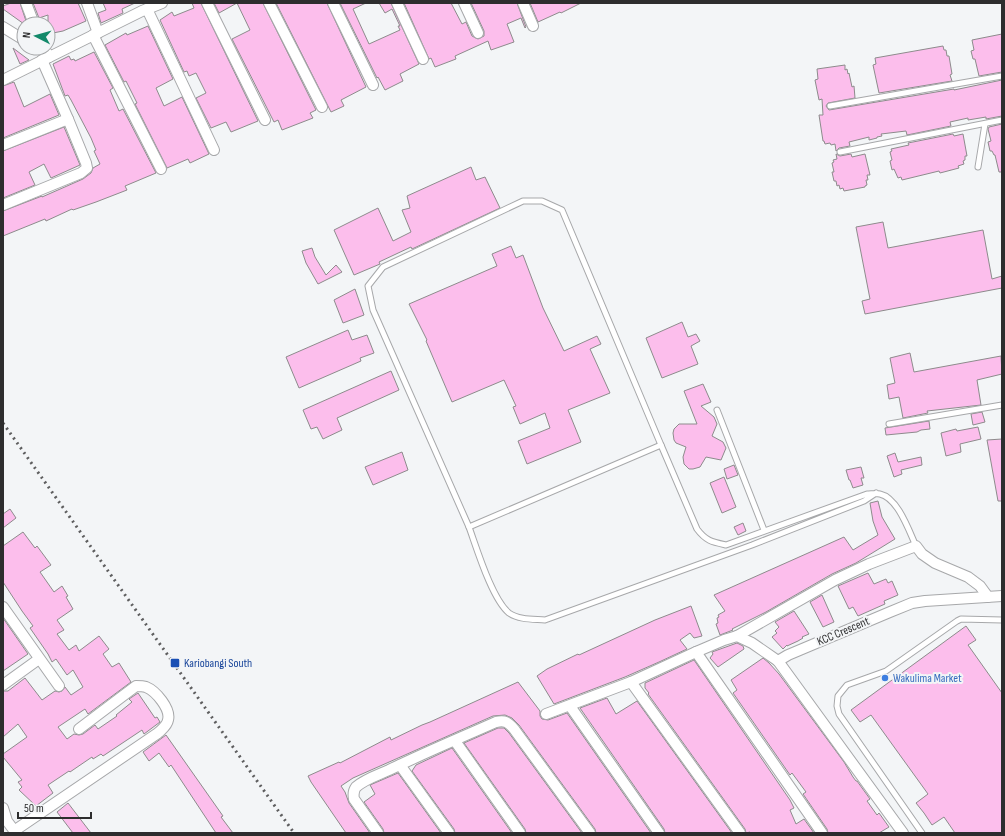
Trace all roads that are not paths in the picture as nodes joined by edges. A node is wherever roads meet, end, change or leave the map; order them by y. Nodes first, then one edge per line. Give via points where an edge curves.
1 (26, 3) edge
2 (87, 3) edge
3 (162, 3) edge
4 (207, 3) edge
5 (269, 3) edge
6 (333, 3) edge
7 (397, 3) edge
8 (464, 3) edge
9 (523, 3) edge
10 (142, 8) edge
11 (31, 16) edge
12 (533, 26) dead end
13 (3, 27) edge
14 (478, 33) dead end
15 (95, 34) junction
16 (16, 35) edge
17 (56, 48) edge
18 (39, 56) edge
19 (44, 56) edge
20 (423, 59) dead end
21 (1002, 76) edge
22 (3, 80) edge
23 (373, 85) dead end
24 (830, 106) dead end
25 (322, 107) dead end
26 (68, 119) junction
27 (265, 120) dead end
28 (1002, 120) edge
29 (985, 124) junction
30 (3, 146) edge
31 (214, 150) dead end
32 (840, 152) dead end
33 (978, 167) dead end
34 (161, 169) dead end
35 (3, 206) edge
36 (1002, 406) edge
37 (717, 410) dead end
38 (889, 424) dead end
39 (660, 445) junction
40 (876, 493) junction
41 (469, 527) junction
42 (764, 530) junction
43 (916, 546) junction
44 (1002, 596) edge
45 (988, 597) junction
46 (3, 607) edge
47 (1002, 620) edge
48 (737, 636) junction
49 (696, 652) junction
50 (39, 659) junction
51 (778, 661) junction
52 (631, 682) junction
53 (3, 685) edge
54 (59, 686) dead end
55 (570, 706) junction
56 (546, 714) dead end
57 (79, 729) dead end
58 (455, 741) junction
59 (400, 764) junction
60 (3, 808) edge
61 (5, 823) edge
62 (15, 832) edge
63 (378, 833) edge
64 (449, 833) edge
65 (520, 833) edge
66 (590, 833) edge
67 (659, 833) edge
68 (740, 833) edge
69 (822, 833) edge
70 (902, 833) edge
71 (922, 833) edge

1 - 11 street
2 - 15 street
3 - 10 street
4 - 27 street
5 - 25 street
6 - 23 street
7 - 20 street
8 - 14 street
9 - 12 street
10 - 15 street
10 - 31 street
13 - 16 street
15 - 17 street
15 - 34 street
18 - 22 street
19 - 26 street
21 - 24 lane
26 - 30 street
26 - 35 street via 87,168 81,173
28 - 29 lane
29 - 32 lane
29 - 33 lane
36 - 38 lane
37 - 42 lane
39 - 41 lane
39 - 41 lane via 562,210 542,201 523,201 382,267 368,286 373,310
39 - 42 lane via 697,529 703,537 726,545
40 - 41 lane via 864,501 752,545 545,620 526,619 510,613 494,594
40 - 42 lane
40 - 43 lane via 889,498 900,512
43 - 45 street via 935,563 968,577 980,586
43 - 48 street via 835,580
44 - 45 street, KCC Crescent
45 - 51 street, KCC Crescent via 912,604
46 - 50 street
47 - 71 lane via 956,621 886,671 847,685 838,696 839,714
48 - 49 street
48 - 51 street
49 - 52 street
49 - 69 street
50 - 53 street
50 - 54 street
51 - 70 street
52 - 55 street
52 - 68 street
55 - 56 street
55 - 67 street
57 - 62 street via 136,686 144,686 152,691 169,713 166,726
58 - 59 street
58 - 65 street
58 - 66 street via 496,722 509,722
59 - 63 street via 354,788 354,799
59 - 64 street
60 - 61 street
61 - 62 street

